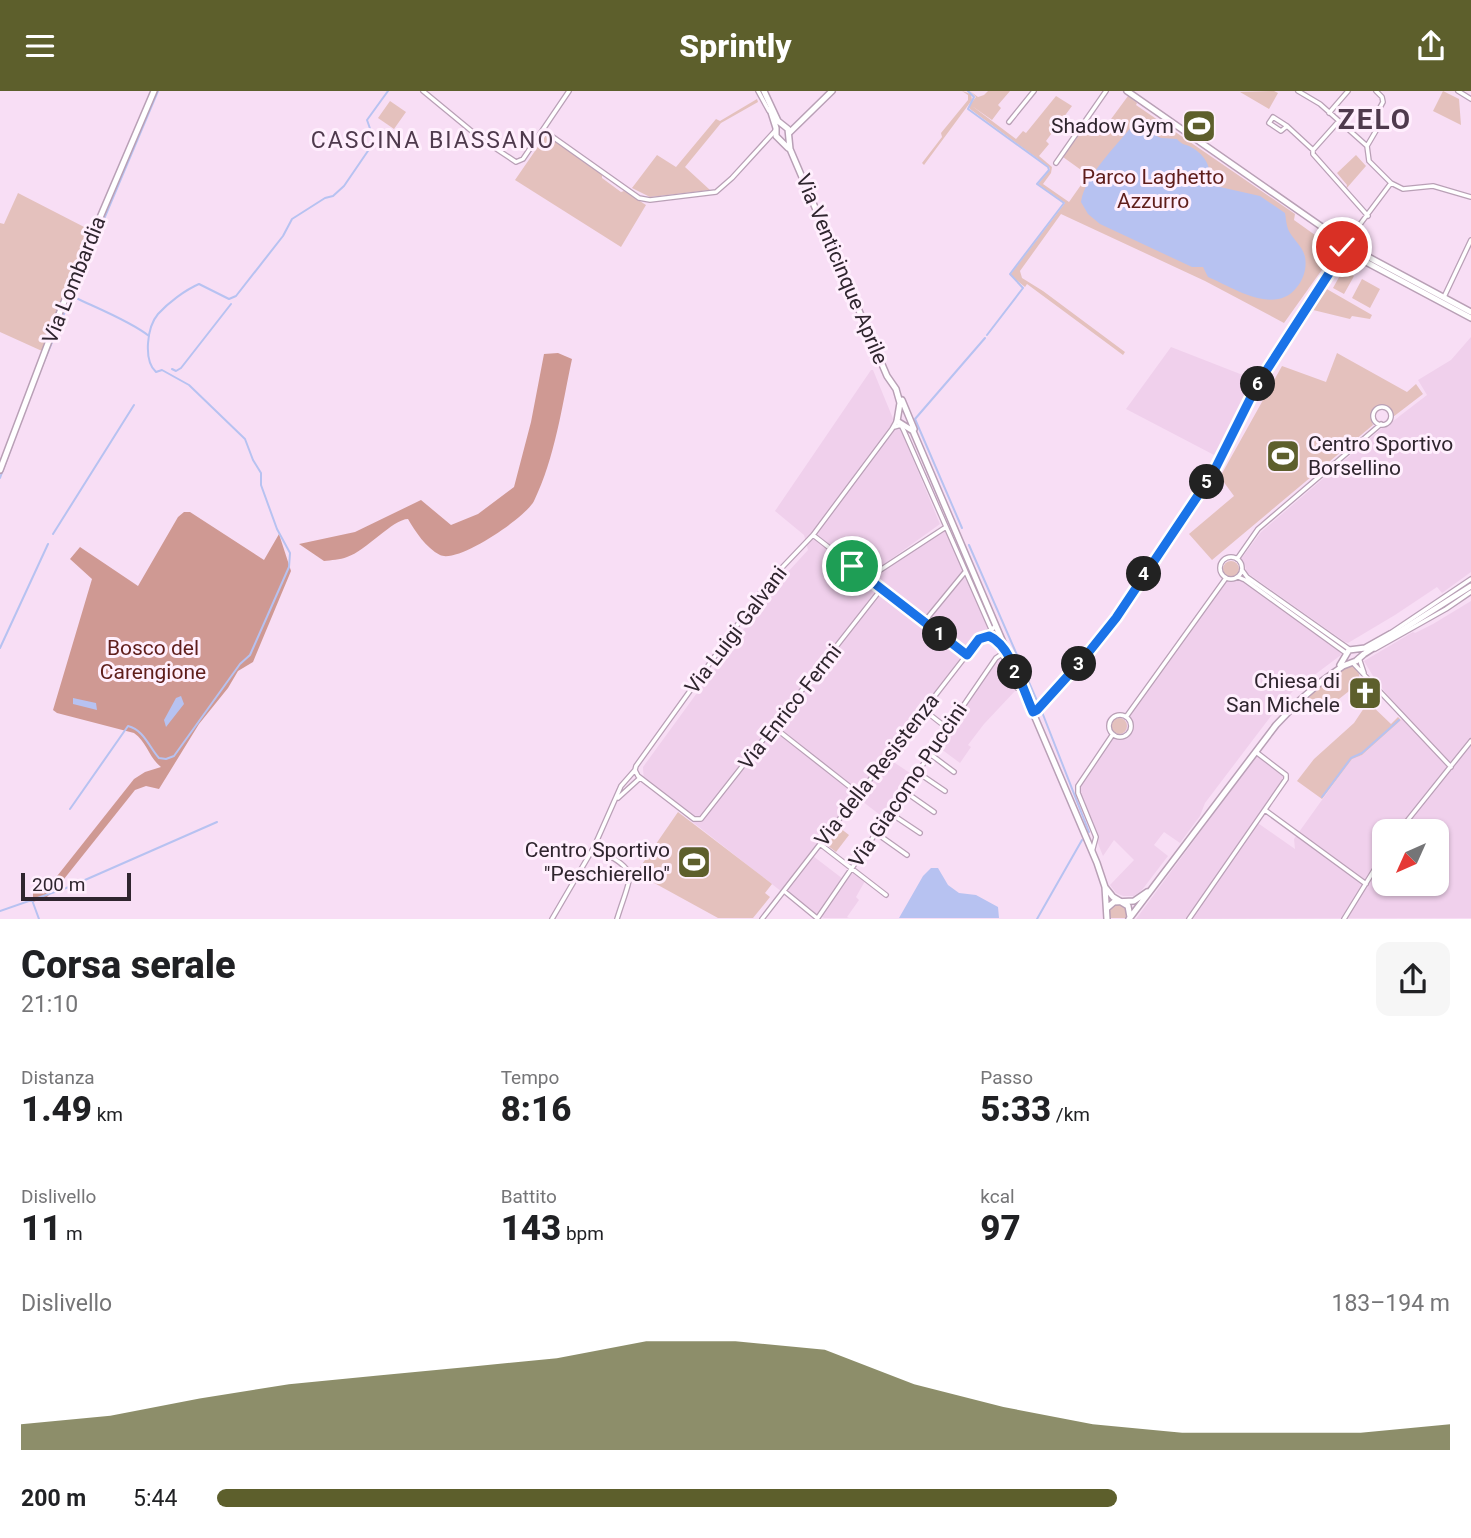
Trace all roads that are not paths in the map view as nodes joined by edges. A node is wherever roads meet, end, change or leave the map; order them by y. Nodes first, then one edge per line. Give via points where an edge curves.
1 (154, 91) edge
2 (423, 91) edge
3 (568, 91) edge
4 (758, 91) edge
5 (764, 91) edge
6 (832, 91) edge
7 (1034, 91) edge
8 (1106, 91) edge
9 (1127, 91) edge
10 (1298, 91) edge
11 (1348, 91) edge
12 (1376, 91) edge
13 (1458, 91) edge
14 (768, 99) junction
15 (1471, 99) edge
16 (1329, 113) junction
17 (771, 114) junction
18 (1009, 122) dead end
19 (1338, 122) junction
20 (797, 124) junction
21 (1287, 127) junction
22 (779, 128) junction
23 (543, 130) junction
24 (784, 137) junction
25 (763, 146) junction
26 (1367, 146) junction
27 (1313, 150) junction
28 (1056, 163) dead end
29 (1391, 183) junction
30 (1471, 197) edge
31 (1368, 216) junction
32 (1471, 240) edge
33 (1347, 248) junction
34 (1443, 299) junction
35 (1471, 311) edge
36 (1471, 318) edge
37 (896, 389) junction
38 (900, 409) junction
39 (909, 416) junction
40 (900, 423) junction
41 (1381, 424) junction
42 (918, 442) junction
43 (0, 470) edge
44 (946, 527) junction
45 (813, 535) junction
46 (1237, 559) junction
47 (1242, 570) junction
48 (966, 572) junction
49 (1226, 577) junction
50 (1238, 577) junction
51 (867, 578) junction
52 (1471, 579) edge
53 (1471, 586) edge
54 (882, 589) junction
55 (1469, 594) edge
56 (924, 621) junction
57 (1412, 624) junction
58 (993, 628) junction
59 (1388, 635) junction
60 (995, 638) junction
61 (979, 639) junction
62 (1370, 650) junction
63 (1004, 653) junction
64 (967, 655) junction
65 (1350, 656) junction
66 (1359, 658) junction
67 (1366, 678) junction
68 (924, 710) junction
69 (1033, 712) junction
70 (1126, 717) junction
71 (774, 728) junction
72 (947, 728) junction
73 (1113, 734) junction
74 (1471, 741) edge
75 (1256, 752) junction
76 (930, 754) junction
77 (1451, 767) junction
78 (635, 771) junction
79 (917, 772) junction
80 (954, 772) dead end
81 (629, 775) junction
82 (640, 778) junction
83 (634, 782) junction
84 (904, 791) junction
85 (945, 791) dead end
86 (859, 794) junction
87 (617, 799) junction
88 (1265, 810) junction
89 (934, 812) dead end
90 (890, 813) junction
91 (1409, 819) edge
92 (876, 833) junction
93 (920, 833) dead end
94 (820, 844) junction
95 (594, 847) junction
96 (1092, 852) junction
97 (906, 855) dead end
98 (852, 868) junction
99 (1372, 874) edge
100 (1366, 884) junction
101 (1105, 887) junction
102 (783, 891) junction
103 (886, 895) dead end
104 (1120, 901) junction
105 (1106, 917) edge
106 (817, 918) edge
107 (552, 919) edge
108 (617, 919) edge
109 (762, 919) edge
110 (1129, 919) edge
111 (1189, 919) edge
112 (1344, 919) edge

1 - 43 main road, Via Lombardia via 61,309
2 - 23 street via 516,162
3 - 23 street
4 - 17 street
5 - 14 main road
6 - 20 main road
7 - 18 street
8 - 28 street
9 - 33 main road
10 - 16 street
11 - 16 street
12 - 26 street via 1384,102
13 - 15 street
14 - 17 main road
14 - 22 main road
16 - 19 street
17 - 22 main road
19 - 26 street
19 - 27 street
20 - 22 main road
20 - 24 main road
21 - 21 street via 1275,117 1269,123 1280,131
21 - 27 street
22 - 24 main road
22 - 24 main road
22 - 25 street
23 - 25 street via 645,200 716,192
24 - 25 street
24 - 37 main road, Via Venticinque Aprile
26 - 29 street via 1369,161
27 - 31 street
29 - 30 street via 1403,188 1433,186
29 - 31 street
31 - 33 street
32 - 34 street
33 - 34 main road
33 - 69 street via 1257,385 1213,473 1116,618
34 - 35 main road
34 - 36 main road
37 - 38 main road, Via Venticinque Aprile
37 - 39 main road, Via Venticinque Aprile
38 - 39 main road
38 - 40 main road
39 - 40 main road via 908,423
39 - 42 main road, Via Venticinque Aprile
40 - 42 main road, Via Venticinque Aprile via 911,429
40 - 44 street
40 - 45 street, Via Luigi Galvani
41 - 41 street via 1391,416 1384,407 1374,414
41 - 46 street via 1258,529
42 - 58 main road, Via Venticinque Aprile
44 - 48 street
44 - 51 street
45 - 51 street
45 - 78 street, Via Luigi Galvani via 774,576
46 - 47 street
46 - 49 street via 1222,562 1221,572
47 - 50 street
47 - 65 street
48 - 56 street
48 - 58 street
49 - 50 street
49 - 70 street
50 - 65 street
51 - 54 street
52 - 59 street
53 - 57 main road
54 - 56 street
54 - 71 street, Via Enrico Fermi
55 - 62 street
56 - 64 street
57 - 59 main road
57 - 62 main road
58 - 60 street
58 - 61 street, Via della Resistenza
58 - 63 main road, Via Venticinque Aprile
59 - 65 main road
60 - 61 street
60 - 63 street
61 - 64 street, Via della Resistenza
62 - 66 main road
63 - 69 main road, Via Venticinque Aprile
63 - 72 street, Via Giacomo Puccini via 997,656
64 - 68 street, Via della Resistenza
65 - 66 main road
65 - 66 main road via 1359,652
65 - 67 street
65 - 75 main road via 1300,700
65 - 104 main road via 1314,683 1275,722 1146,893 1136,900
66 - 67 street
67 - 77 street
68 - 72 street
68 - 86 street, Via della Resistenza
69 - 96 main road, Via Venticinque Aprile
70 - 73 street via 1117,715 1110,720
70 - 73 street via 1129,732
71 - 82 street, Via Enrico Fermi via 698,820
71 - 86 street
72 - 76 street, Via Giacomo Puccini
73 - 96 street via 1078,786 1096,838
74 - 77 street
75 - 88 street via 1286,775
75 - 110 main road
76 - 79 street, Via Giacomo Puccini
76 - 80 street
77 - 91 street
78 - 81 street, Via Luigi Galvani
78 - 82 street
79 - 84 street, Via Giacomo Puccini
79 - 85 street
81 - 83 street
81 - 87 street, Via Luigi Galvani
82 - 83 street, Via Luigi Galvani
83 - 87 street, Via Luigi Galvani
84 - 89 street
84 - 90 street, Via Giacomo Puccini
86 - 94 street, Via della Resistenza
87 - 95 street, Via Luigi Galvani
88 - 100 street
88 - 111 street
90 - 92 street, Via Giacomo Puccini
90 - 93 street
92 - 97 street
92 - 98 street, Via Giacomo Puccini
94 - 98 street
94 - 102 street, Via della Resistenza
95 - 107 street, Via Luigi Galvani
95 - 108 street via 629,871
96 - 101 main road, Via Venticinque Aprile
98 - 103 street
98 - 106 street, Via Giacomo Puccini
99 - 100 street
100 - 112 street
101 - 104 main road, Via Venticinque Aprile
101 - 105 main road, Via Venticinque Aprile
102 - 106 street
102 - 109 street, Via della Resistenza
104 - 105 main road via 1111,903
104 - 110 main road via 1129,908

